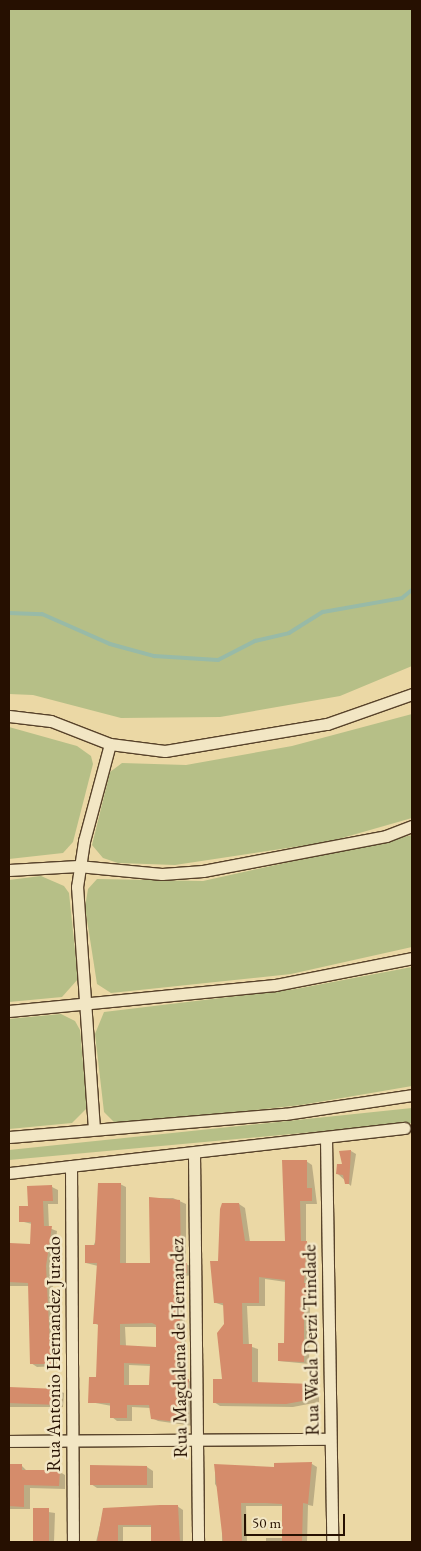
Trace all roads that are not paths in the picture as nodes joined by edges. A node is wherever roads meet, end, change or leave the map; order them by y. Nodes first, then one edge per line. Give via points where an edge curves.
1 (412, 694) edge
2 (9, 716) edge
3 (110, 744) junction
4 (412, 826) edge
5 (78, 866) junction
6 (9, 870) edge
7 (412, 958) edge
8 (86, 1005) junction
9 (9, 1011) edge
10 (412, 1095) edge
11 (404, 1128) dead end
12 (94, 1129) junction
13 (9, 1137) edge
14 (326, 1138) junction
15 (194, 1153) junction
16 (71, 1166) junction
17 (9, 1173) edge
18 (329, 1439) junction
19 (199, 1440) junction
20 (9, 1441) edge
21 (71, 1441) junction
22 (72, 1542) edge
23 (198, 1542) edge
24 (332, 1542) edge

1 - 3 street via 326,724 165,751
2 - 3 street via 51,721
3 - 5 street
4 - 5 street via 386,836 203,870 162,874
5 - 6 street
5 - 8 street
7 - 8 street via 275,985
8 - 9 street
8 - 12 street
10 - 12 street via 285,1114
11 - 14 street
12 - 13 street
14 - 15 street
14 - 18 street, Rua Wacla Derzi Trindade
15 - 16 street
15 - 19 street, Rua Magdalena de Hernandez
16 - 17 street
16 - 21 street, Rua Antonio Hernandez Jurado
18 - 19 street
18 - 24 street, Rua Wacla Derzi Trindade
19 - 21 street
19 - 23 street, Rua Magdalena de Hernandez
20 - 21 street
21 - 22 street, Rua Antonio Hernandez Jurado

